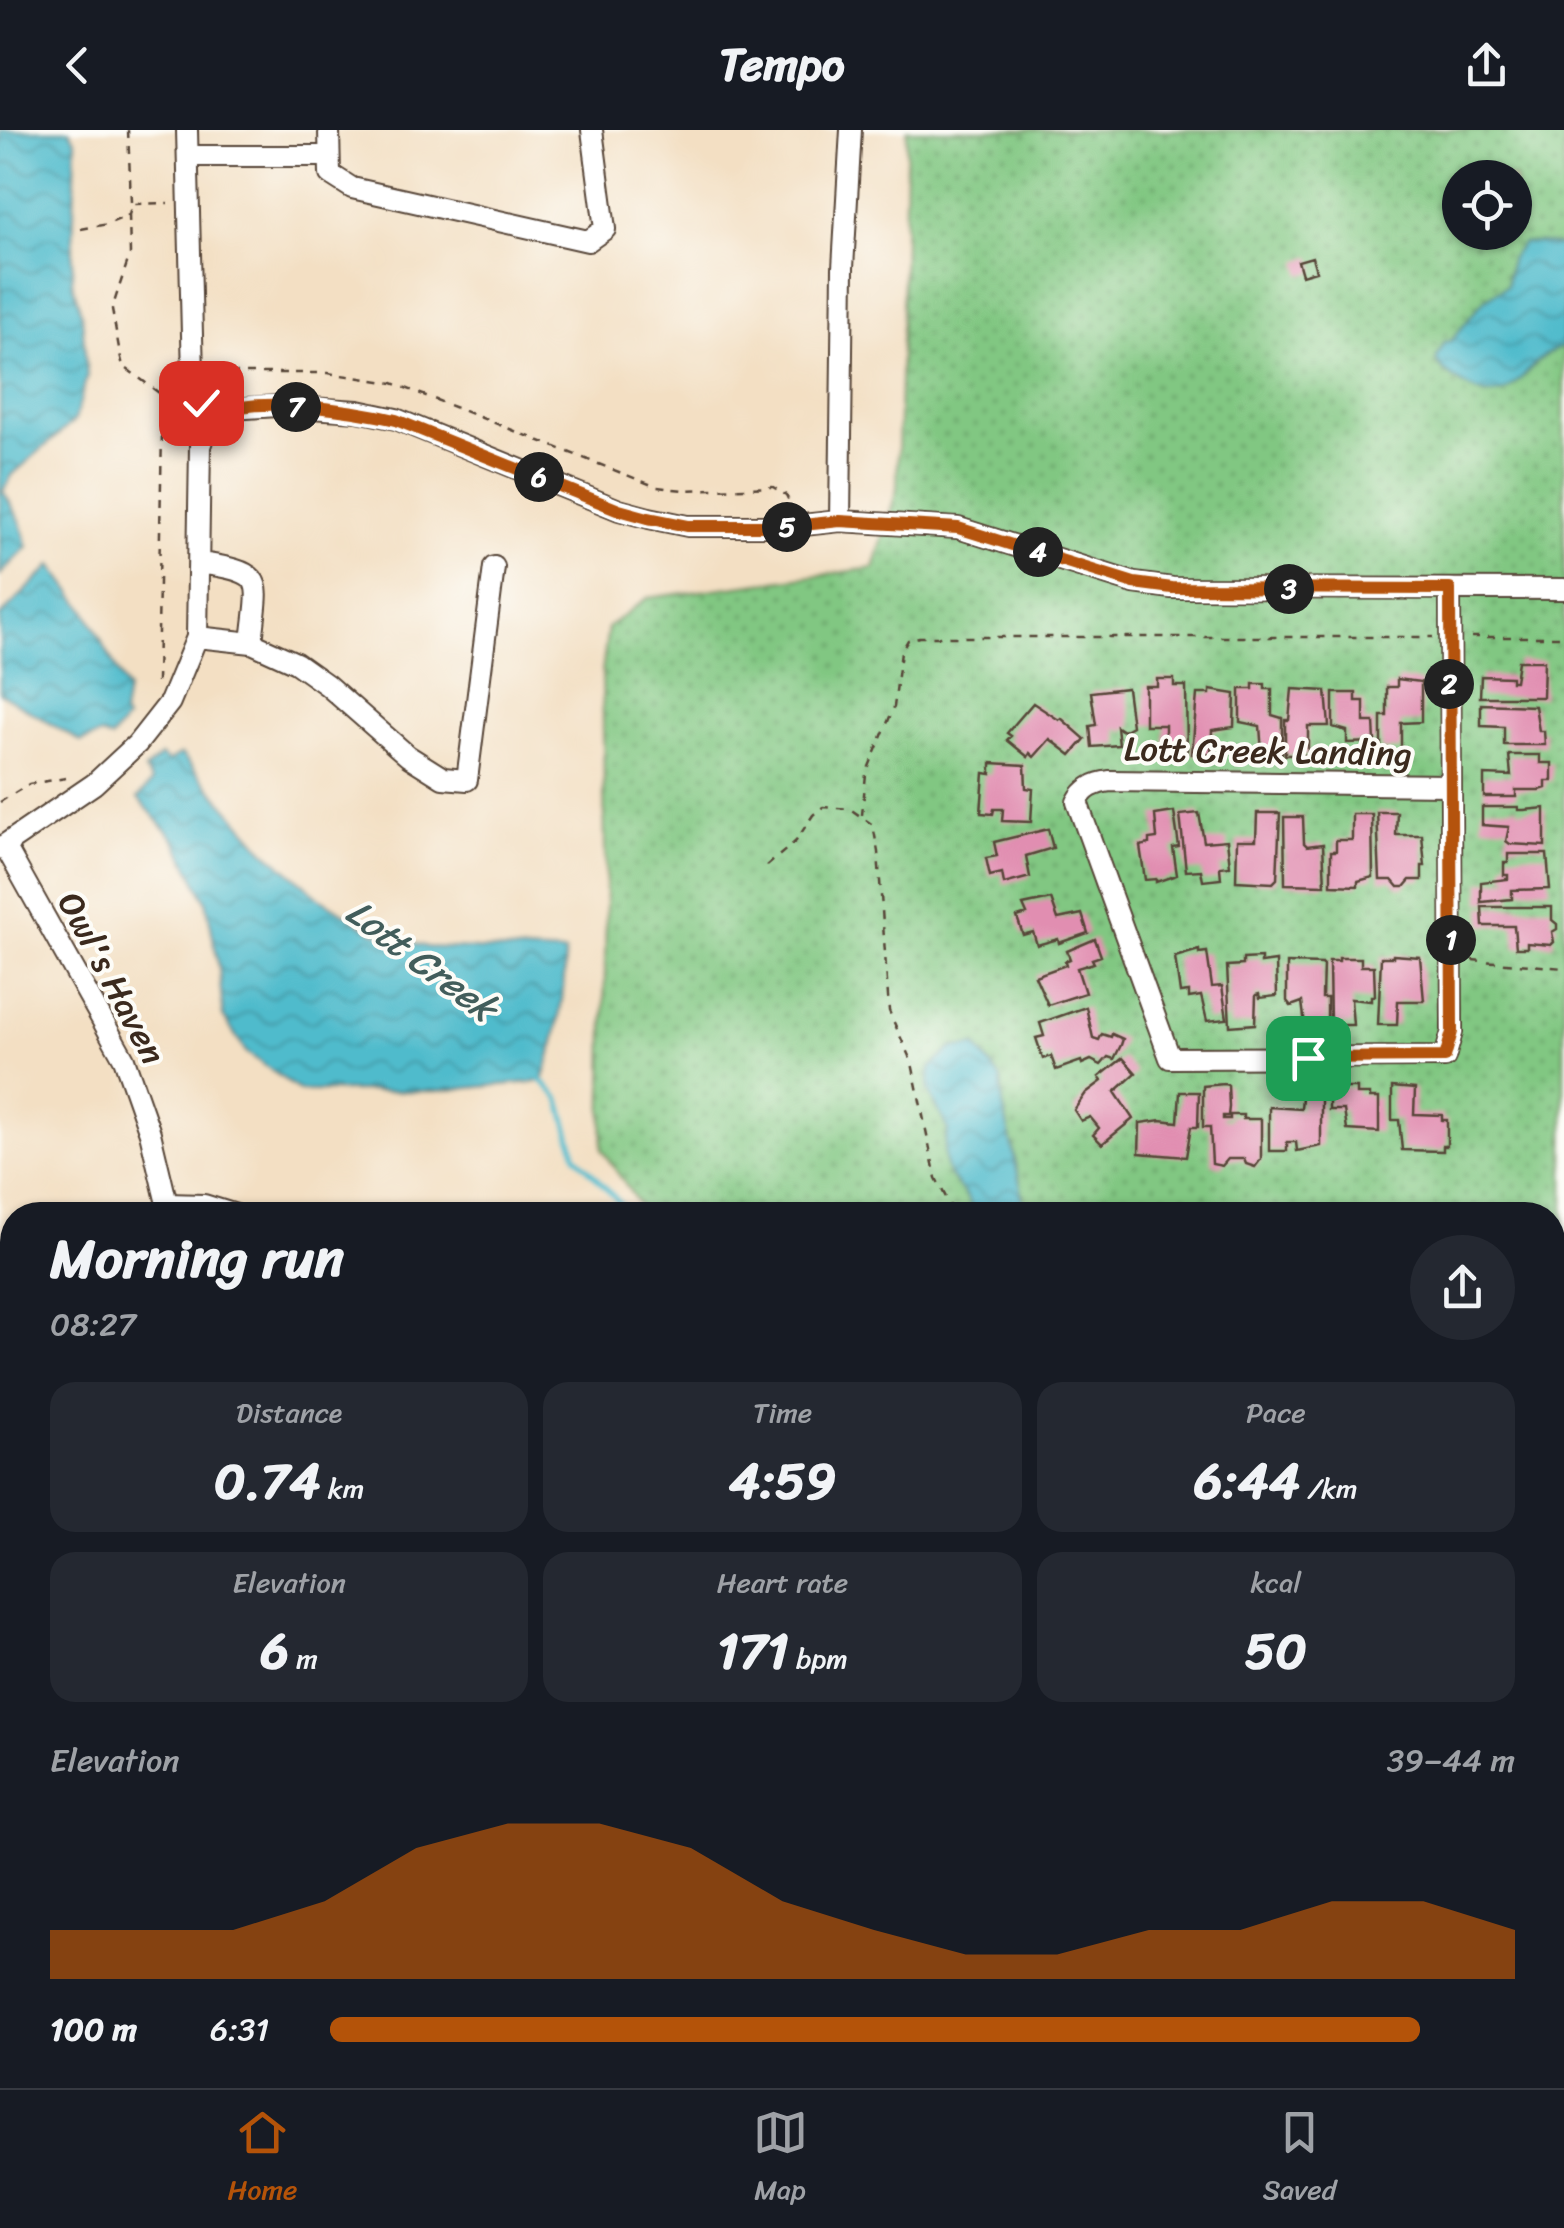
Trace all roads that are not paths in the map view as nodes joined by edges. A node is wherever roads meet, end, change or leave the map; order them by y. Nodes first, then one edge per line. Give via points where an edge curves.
1 (188, 130) edge
2 (329, 130) edge
3 (592, 130) edge
4 (851, 130) edge
5 (188, 156) junction
6 (329, 156) junction
7 (209, 421) junction
8 (840, 521) junction
9 (200, 564) junction
10 (494, 567) dead end
11 (1450, 589) junction
12 (1564, 590) edge
13 (197, 636) junction
14 (252, 643) junction
15 (1448, 785) junction
16 (2, 846) edge
17 (167, 1202) edge

1 - 5 street
2 - 6 street
3 - 6 street via 604,229 588,240 352,188 330,174
4 - 8 street
5 - 6 street
5 - 7 street via 191,355
7 - 8 street via 231,409 358,411 648,518 688,526
7 - 9 street via 200,446
8 - 11 street via 958,528 1134,583 1172,588
9 - 13 street
9 - 14 street via 252,576
10 - 14 street via 467,780 431,771 327,685
11 - 12 street
11 - 15 street, Lott Creek Landing
13 - 14 street
13 - 16 street via 138,744
15 - 15 street, Lott Creek Landing via 1452,1032 1445,1057 1170,1058 1076,802 1089,787 1110,781
16 - 17 street, Owl's Haven via 124,1059

